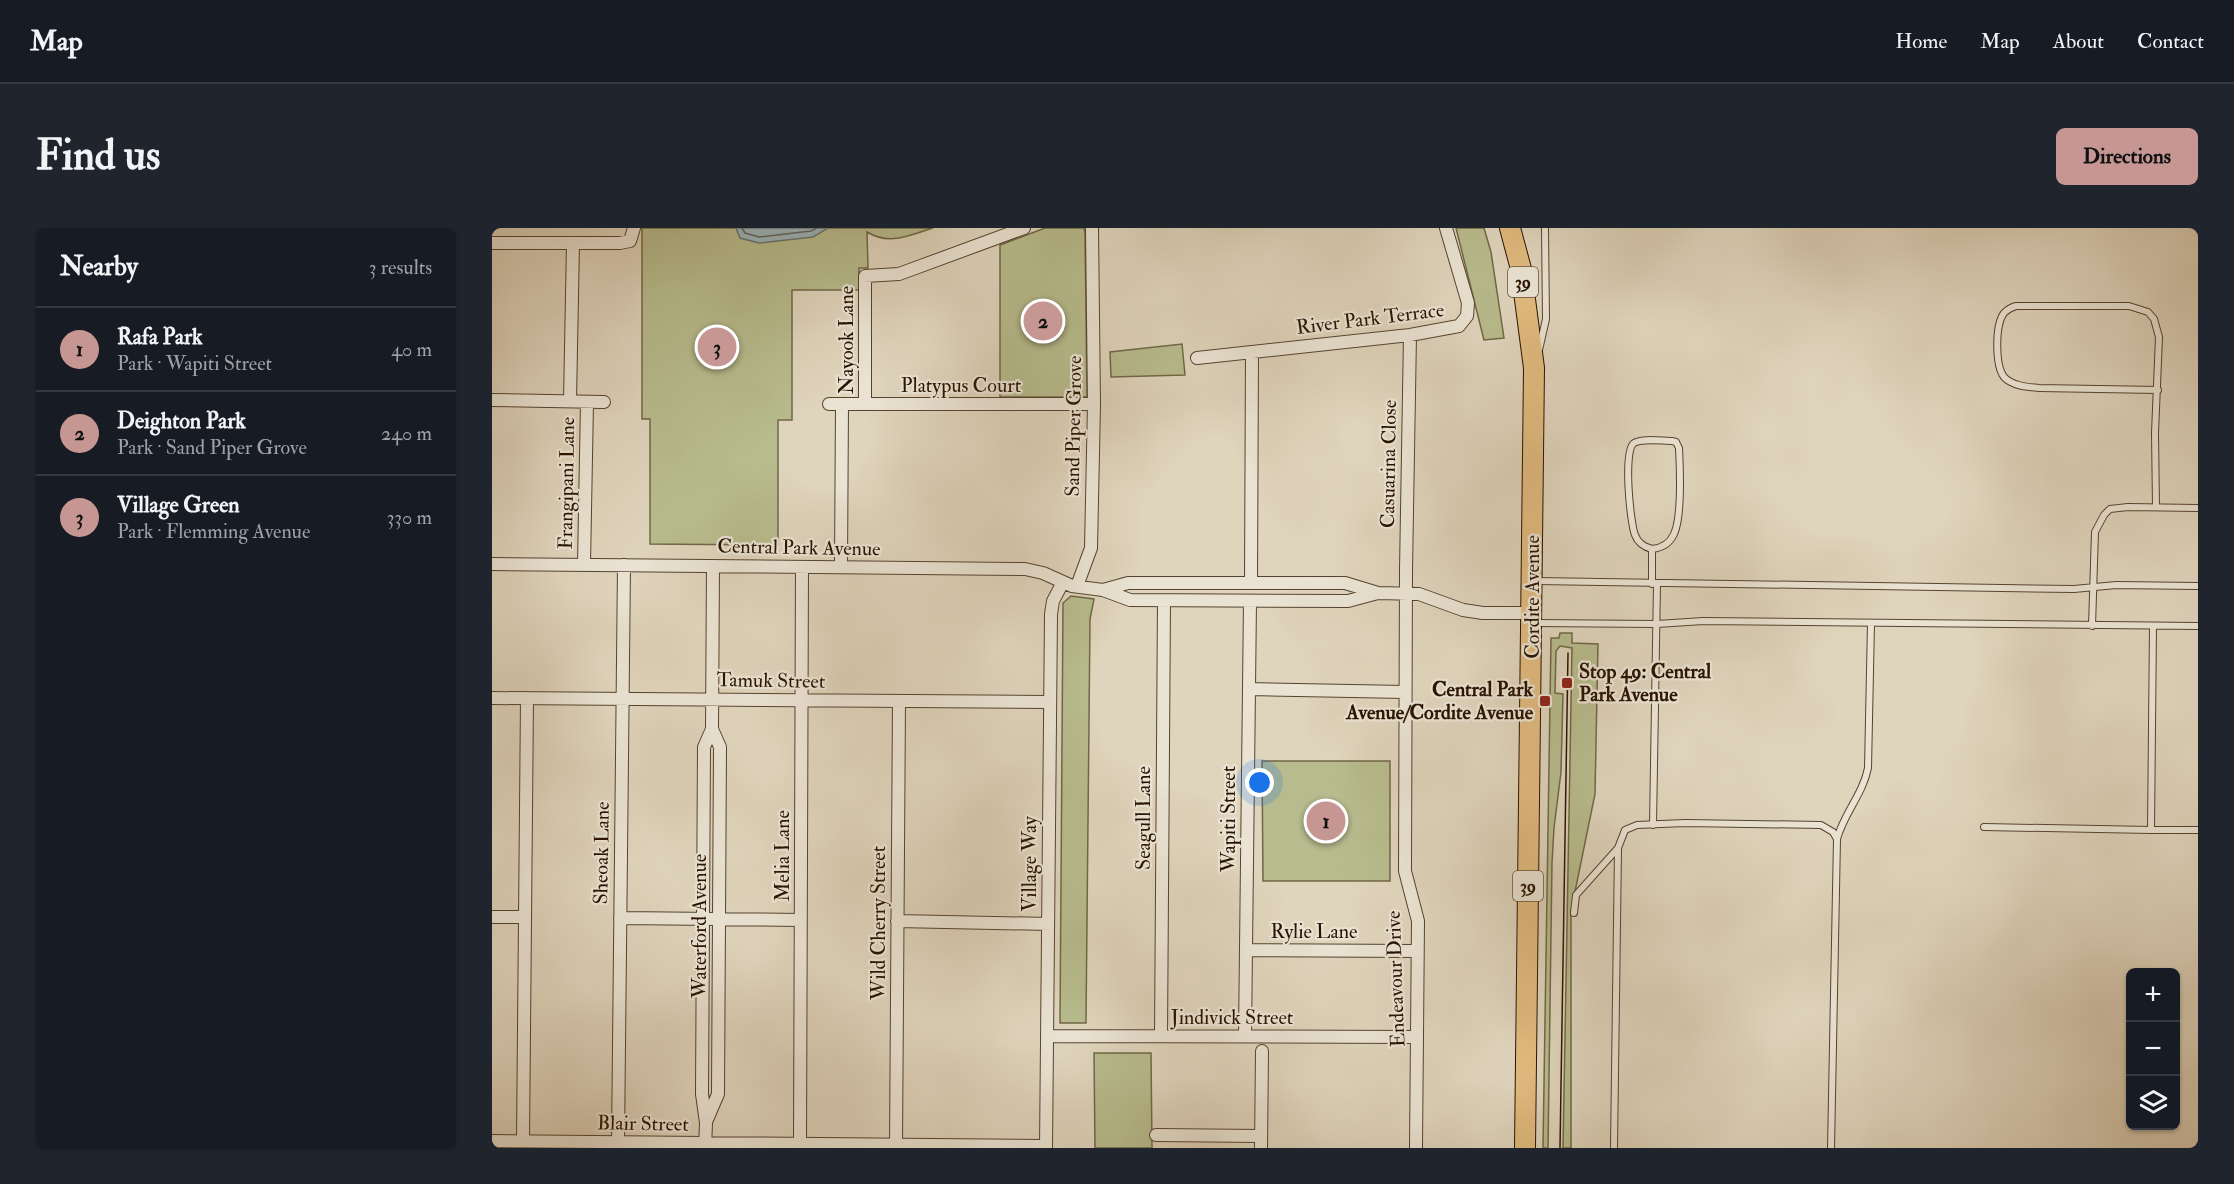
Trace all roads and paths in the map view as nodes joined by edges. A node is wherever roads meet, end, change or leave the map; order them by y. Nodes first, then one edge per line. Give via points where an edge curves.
1 (634, 228) edge
2 (1024, 228) edge
3 (1092, 228) edge
4 (1446, 228) edge
5 (1510, 228) edge
6 (1545, 228) edge
7 (492, 243) edge
8 (573, 243) junction
9 (1410, 335) junction
10 (1252, 352) junction
11 (1197, 358) dead end
12 (1534, 368) junction
13 (2158, 390) junction
14 (492, 400) edge
15 (570, 401) junction
16 (587, 402) junction
17 (604, 402) dead end
18 (829, 404) dead end
19 (842, 404) junction
20 (865, 404) junction
21 (1094, 404) junction
22 (2156, 507) junction
23 (2198, 508) edge
24 (1652, 549) junction
25 (492, 564) edge
26 (584, 565) junction
27 (624, 565) junction
28 (713, 566) junction
29 (802, 567) junction
30 (841, 567) junction
31 (1532, 581) junction
32 (1063, 582) junction
33 (1251, 583) junction
34 (1654, 584) junction
35 (1077, 586) junction
36 (2198, 586) edge
37 (2092, 587) junction
38 (1103, 590) junction
39 (1378, 593) junction
40 (1406, 593) junction
41 (1164, 601) junction
42 (1250, 601) junction
43 (1532, 618) junction
44 (1871, 623) junction
45 (1657, 624) junction
46 (2092, 626) junction
47 (2153, 626) junction
48 (2198, 626) edge
49 (1249, 689) junction
50 (1405, 692) junction
51 (492, 698) edge
52 (527, 699) junction
53 (622, 699) junction
54 (712, 699) junction
55 (803, 700) junction
56 (899, 701) junction
57 (1050, 702) junction
58 (712, 729) junction
59 (1653, 825) junction
60 (1984, 827) dead end
61 (2151, 830) junction
62 (2198, 830) edge
63 (1837, 840) junction
64 (1618, 848) junction
65 (1574, 913) dead end
66 (492, 917) edge
67 (525, 917) junction
68 (620, 918) junction
69 (702, 919) junction
70 (719, 920) junction
71 (801, 920) junction
72 (897, 921) junction
73 (1048, 924) junction
74 (1246, 950) junction
75 (1417, 951) junction
76 (1047, 1036) junction
77 (1161, 1036) junction
78 (1245, 1036) junction
79 (1417, 1037) junction
80 (1262, 1051) dead end
81 (706, 1123) junction
82 (1156, 1135) dead end
83 (492, 1141) edge
84 (523, 1141) junction
85 (618, 1142) junction
86 (1261, 1142) edge
87 (705, 1145) edge
88 (800, 1145) junction
89 (896, 1146) junction
90 (1046, 1147) edge
91 (1416, 1148) edge
92 (1525, 1148) edge
93 (1614, 1148) edge
94 (1831, 1148) edge

1 - 8 street via 630,241
2 - 20 street, Nayook Lane via 898,274 866,276
3 - 21 street, Sand Piper Grove
4 - 9 street, River Park Terrace via 1468,303 1467,316 1455,328
5 - 12 main road, Cordite Avenue / 39 via 1521,269
6 - 12 lane via 1546,319
7 - 8 street
8 - 15 street, Frangipani Lane
9 - 10 street, River Park Terrace
9 - 40 street, Casuarina Close
10 - 11 street, River Park Terrace
10 - 33 street
12 - 31 main road, Cordite Avenue / 39
13 - 13 lane via 2158,328 2148,312 2140,308 2016,306 2001,320 1998,362 2010,381 2039,388
13 - 22 lane
14 - 15 street
15 - 16 street
16 - 17 street
16 - 26 street, Frangipani Lane
18 - 19 street, Platypus Court
19 - 20 street, Platypus Court
19 - 30 street, Nayook Lane
20 - 21 street, Platypus Court
21 - 35 street, Sand Piper Grove via 1091,548
22 - 23 lane
22 - 37 lane via 2119,507 2104,515 2095,532
24 - 24 lane via 1639,543 1635,536 1629,451 1639,441 1672,441 1678,445 1679,457 1676,525 1668,542
24 - 34 lane
25 - 26 street, Central Park Avenue
26 - 27 street, Central Park Avenue
27 - 28 street, Central Park Avenue
27 - 53 street, Sheoak Lane
28 - 29 street, Central Park Avenue
28 - 54 street, Waterford Avenue
29 - 30 street, Central Park Avenue
29 - 55 street, Melia Lane
30 - 32 street, Central Park Avenue via 1024,569
31 - 34 lane
31 - 43 main road, Cordite Avenue / 39
32 - 35 street, Central Park Avenue
32 - 57 street, Village Way via 1053,600 1051,614
33 - 38 street, Central Park Avenue via 1128,583
33 - 39 street, Central Park Avenue via 1345,583
34 - 37 lane
34 - 45 lane
35 - 38 street, Central Park Avenue
36 - 37 lane
37 - 46 lane
38 - 41 street, Central Park Avenue via 1130,600
39 - 40 street, Central Park Avenue
39 - 42 street, Central Park Avenue via 1348,601
40 - 43 street, Central Park Avenue via 1483,614
40 - 50 street, Endeavour Drive
41 - 42 street, Central Park Avenue
41 - 77 street, Seagull Lane
42 - 49 street, Wapiti Street
43 - 45 lane
43 - 92 main road, Cordite Avenue / 39
44 - 45 lane
44 - 46 lane
44 - 63 lane via 1868,768 1865,785 1847,813
45 - 59 lane
46 - 47 lane
47 - 48 lane
47 - 61 lane
49 - 50 street
49 - 74 street, Wapiti Street
50 - 75 street, Endeavour Drive via 1405,871 1418,921
51 - 52 street, Tamuk Street
52 - 53 street, Tamuk Street
52 - 67 street
53 - 54 street, Tamuk Street
53 - 68 street, Sheoak Lane
54 - 55 street, Tamuk Street
54 - 58 street, Waterford Avenue
55 - 56 street, Tamuk Street
55 - 71 street, Melia Lane
56 - 57 street, Tamuk Street
56 - 72 street, Wild Cherry Street
57 - 73 street, Village Way
58 - 69 street, Waterford Avenue via 704,747
58 - 70 street, Waterford Avenue via 720,747
59 - 63 lane via 1821,825 1833,832
59 - 64 lane via 1625,830
60 - 61 lane
61 - 62 lane
63 - 94 lane
64 - 65 lane via 1576,895
64 - 93 lane
66 - 67 street
67 - 84 street
68 - 69 street
68 - 85 street, Sheoak Lane
69 - 70 street
69 - 81 street, Waterford Avenue via 702,1094
70 - 71 street
70 - 81 street, Waterford Avenue via 718,1094
71 - 88 street, Melia Lane
72 - 73 street
72 - 89 street, Wild Cherry Street
73 - 76 street, Village Way
74 - 75 street, Rylie Lane
74 - 78 street, Wapiti Street
75 - 79 street, Endeavour Drive
76 - 77 street, Jindivick Street
76 - 90 street, Village Way
77 - 78 street, Jindivick Street
78 - 79 street, Jindivick Street
79 - 91 street, Endeavour Drive
80 - 86 street
81 - 87 street, Waterford Avenue
82 - 86 street
83 - 84 street, Blair Street
84 - 85 street, Blair Street
85 - 87 street, Blair Street
87 - 88 street, Blair Street
88 - 89 street, Blair Street
89 - 90 street, Blair Street

